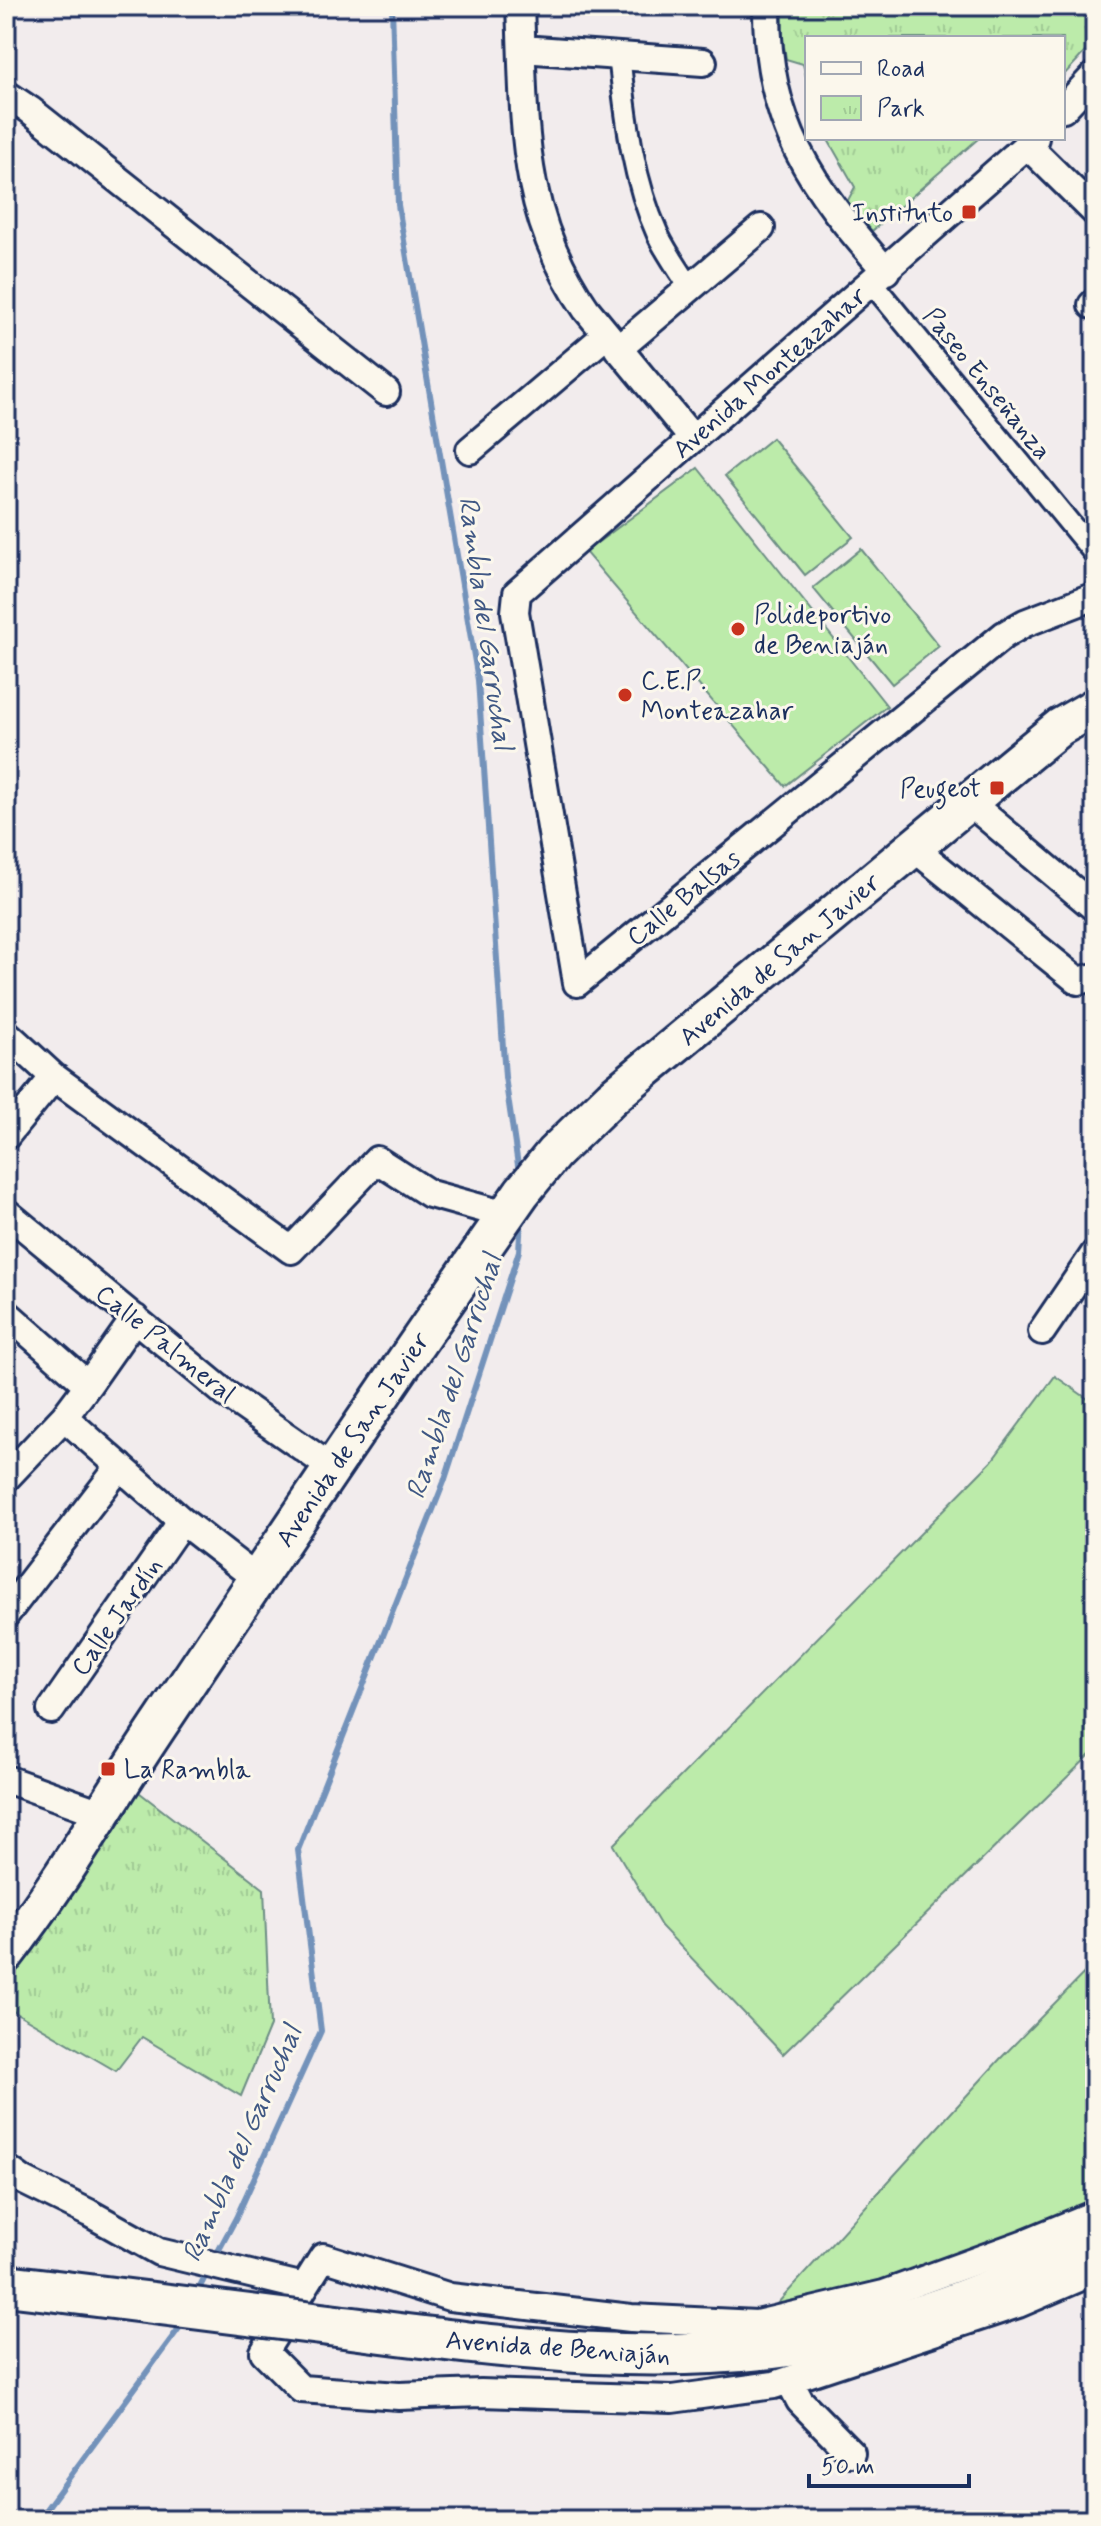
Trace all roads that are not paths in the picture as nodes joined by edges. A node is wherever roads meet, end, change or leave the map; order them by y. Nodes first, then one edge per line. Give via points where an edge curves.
1 (520, 6) edge
2 (767, 6) edge
3 (522, 49) junction
4 (619, 55) junction
5 (703, 62) dead end
6 (1095, 75) edge
7 (6, 94) edge
8 (1065, 107) edge
9 (1032, 142) edge
10 (1095, 212) edge
11 (761, 228) dead end
12 (879, 277) junction
13 (690, 288) junction
14 (612, 342) junction
15 (386, 392) dead end
16 (693, 439) junction
17 (470, 450) dead end
18 (1095, 554) edge
19 (1095, 596) edge
20 (515, 612) joint
21 (1095, 707) edge
22 (969, 802) junction
23 (914, 848) junction
24 (1095, 908) edge
25 (1095, 977) edge
26 (6, 1033) edge
27 (54, 1077) junction
28 (6, 1136) edge
29 (6, 1212) edge
30 (506, 1215) junction
31 (1095, 1253) edge
32 (6, 1313) edge
33 (135, 1318) junction
34 (1042, 1331) dead end
35 (88, 1385) junction
36 (64, 1417) junction
37 (120, 1466) junction
38 (332, 1468) junction
39 (6, 1478) edge
40 (182, 1521) junction
41 (257, 1579) junction
42 (6, 1614) edge
43 (51, 1710) dead end
44 (6, 1779) edge
45 (101, 1813) junction
46 (6, 1954) edge
47 (6, 2168) edge
48 (1095, 2214) edge
49 (1095, 2247) edge
50 (1095, 2271) edge
51 (6, 2285) edge
52 (304, 2287) junction
53 (789, 2380) junction
54 (851, 2453) dead end

1 - 3 street
2 - 12 street via 775,88 795,146
3 - 4 street
3 - 14 street via 528,156 540,217 561,269
4 - 5 street
4 - 13 street via 627,133 642,194
6 - 8 street
7 - 15 street
9 - 10 street
9 - 12 street, Avenida Monteazahar
11 - 13 street
12 - 16 street, Avenida Monteazahar
12 - 18 street, Paseo Enseñanza
13 - 14 street
14 - 16 street
14 - 17 street
16 - 20 street, Avenida Monteazahar via 524,586 517,593
19 - 20 street, Calle Balsas via 1004,635 577,983
21 - 22 main road, Avenida de San Javier via 1060,727
22 - 23 main road, Avenida de San Javier
22 - 24 street
23 - 25 street via 1078,981
23 - 30 main road, Avenida de San Javier via 612,1097 554,1153
26 - 27 street
27 - 28 street
27 - 30 street via 291,1250 377,1160 430,1194
29 - 33 street, Calle Palmeral
30 - 38 main road, Avenida de San Javier
31 - 34 street
32 - 35 street
33 - 35 street
33 - 38 street, Calle Palmeral via 226,1394
35 - 36 street
36 - 37 street
36 - 39 street
37 - 40 street
37 - 42 street
38 - 41 main road, Avenida de San Javier
40 - 41 street
40 - 43 street, Calle Jardín
41 - 45 main road, Avenida de San Javier
44 - 45 street
45 - 46 main road, Avenida de San Javier
47 - 52 street via 159,2252
48 - 52 street via 884,2294 757,2324 631,2318 450,2297 323,2257
49 - 51 main road, Avenida de Beniaján, bridge via 898,2322 745,2353 630,2356 508,2347
50 - 53 street via 1018,2304
52 - 53 street via 264,2352 301,2389 399,2396 672,2399
53 - 54 street via 800,2401

